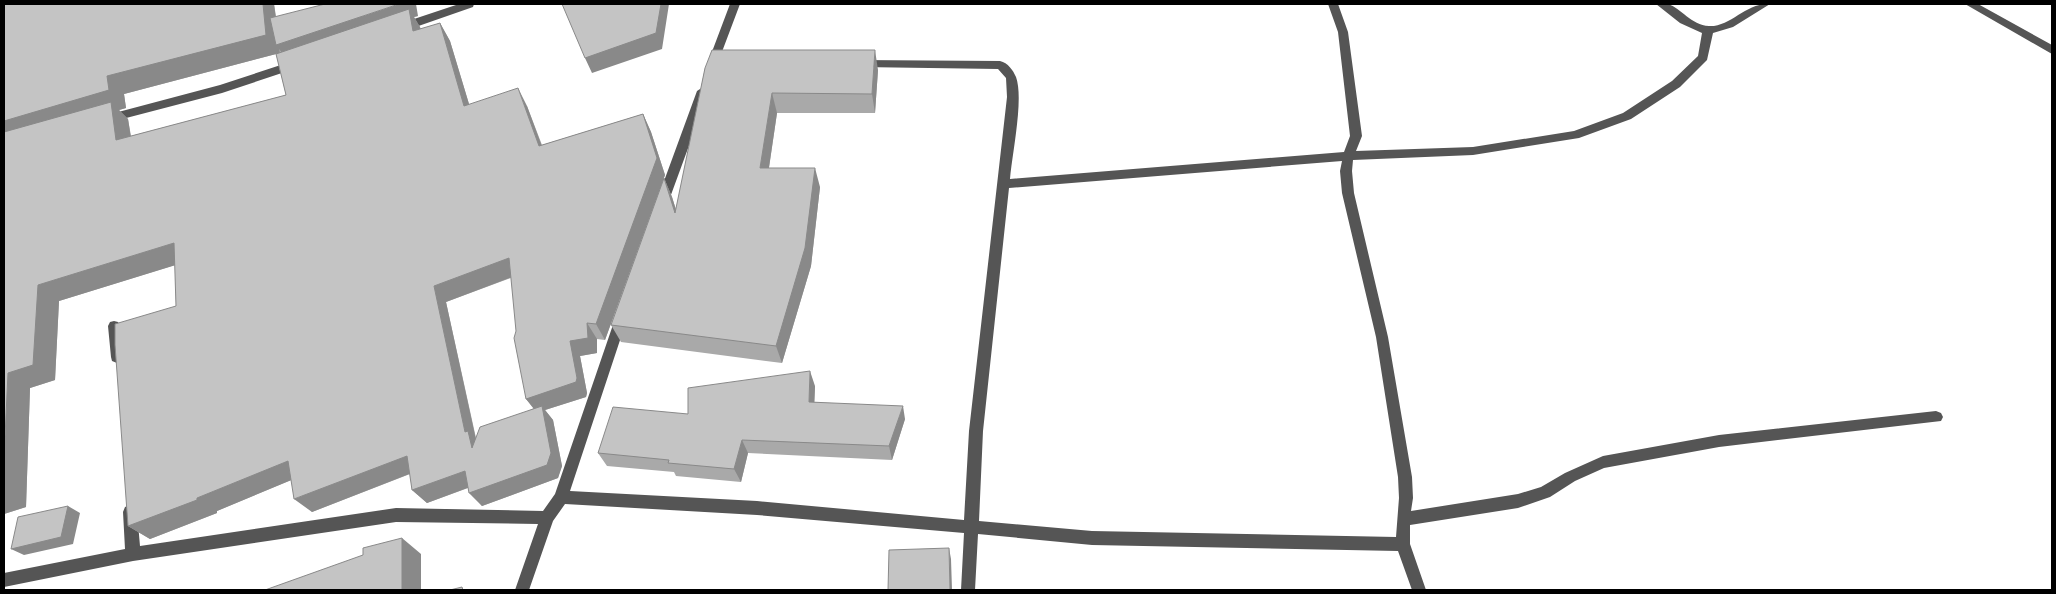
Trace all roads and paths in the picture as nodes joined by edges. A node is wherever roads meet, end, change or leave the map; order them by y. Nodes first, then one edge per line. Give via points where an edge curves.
1 (468, 4) edge
2 (735, 4) edge
3 (1333, 4) edge
4 (1661, 4) edge
5 (1765, 4) edge
6 (1970, 4) edge
7 (1708, 30) junction
8 (390, 32) edge
9 (2052, 50) edge
10 (310, 59) edge
11 (851, 63) edge
12 (94, 123) edge
13 (1348, 156) junction
14 (1003, 184) junction
15 (658, 215) edge
16 (625, 306) edge
17 (114, 326) edge
18 (118, 375) edge
19 (1936, 417) dead end
20 (128, 494) edge
21 (561, 497) junction
22 (547, 518) junction
23 (1403, 519) junction
24 (970, 527) junction
25 (1403, 544) junction
26 (133, 554) junction
27 (4, 580) edge
28 (522, 590) edge
29 (968, 590) edge
30 (1419, 590) edge

1 - 8 street
2 - 15 street via 719,61
3 - 13 street via 1343,32 1356,136
4 - 7 street via 1699,28
5 - 7 street via 1724,26
6 - 9 street
7 - 13 street via 1703,57 1676,84 1627,116 1584,132 1473,151
10 - 12 street via 222,89
11 - 14 street via 1000,65 1009,70 1013,97
13 - 14 street
13 - 23 street via 1348,193 1382,337 1405,478
14 - 24 street via 976,431
16 - 21 street
17 - 18 street
19 - 23 street via 1719,442 1603,462 1545,492 1518,501
20 - 26 street
21 - 22 street
21 - 24 street via 757,508
22 - 26 street via 396,515
22 - 28 street
23 - 25 street
24 - 25 street via 1092,538
24 - 29 street
25 - 30 street
26 - 27 street

